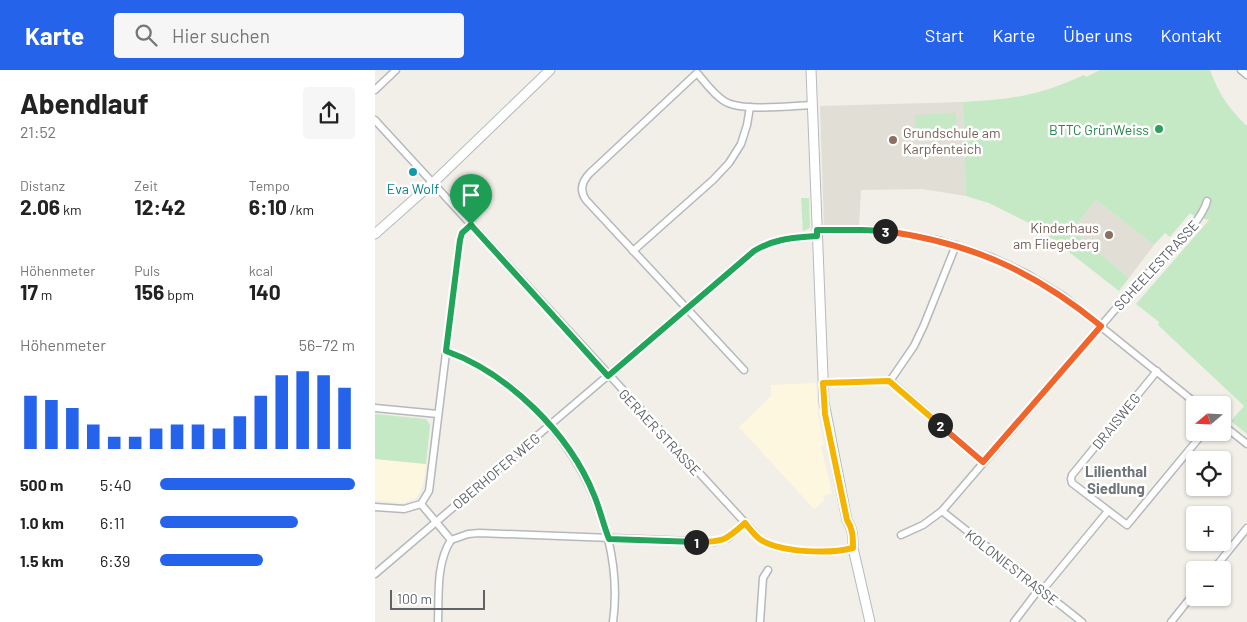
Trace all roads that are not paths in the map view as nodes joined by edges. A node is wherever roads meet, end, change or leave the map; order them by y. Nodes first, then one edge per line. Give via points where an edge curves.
1 (396, 70) edge
2 (549, 70) edge
3 (811, 70) edge
4 (1241, 70) edge
5 (1247, 75) edge
6 (375, 90) edge
7 (813, 105) junction
8 (750, 107) junction
9 (375, 120) edge
10 (432, 183) junction
11 (1207, 201) dead end
12 (471, 225) junction
13 (817, 233) junction
14 (375, 234) edge
15 (956, 245) junction
16 (633, 251) junction
17 (687, 310) junction
18 (1101, 326) junction
19 (446, 351) junction
20 (744, 370) dead end
21 (1157, 371) junction
22 (608, 376) junction
23 (889, 381) junction
24 (823, 383) junction
25 (1187, 396) edge
26 (375, 408) edge
27 (438, 414) junction
28 (550, 425) junction
29 (1231, 431) edge
30 (1197, 441) edge
31 (1247, 444) edge
32 (983, 462) junction
33 (421, 504) junction
34 (375, 507) edge
35 (942, 511) junction
36 (1108, 511) junction
37 (435, 522) junction
38 (745, 523) junction
39 (1247, 528) edge
40 (901, 535) dead end
41 (609, 539) junction
42 (451, 540) junction
43 (853, 548) junction
44 (1220, 561) edge
45 (768, 570) dead end
46 (375, 574) edge
47 (1041, 590) junction
48 (1186, 603) edge
49 (438, 622) edge
50 (613, 622) edge
51 (761, 622) edge
52 (870, 622) edge
53 (1014, 622) edge
54 (1082, 622) edge
55 (1171, 622) edge

1 - 6 street
2 - 10 main road
3 - 7 main road
4 - 5 street
7 - 8 street
7 - 13 main road
8 - 16 street via 741,144 729,163
8 - 16 street via 724,101 697,73 590,173 583,182 583,196
9 - 10 street, GERAER STRASSE
10 - 12 street, GERAER STRASSE
10 - 14 main road
11 - 18 street, SCHEELESTRASSE via 1202,215
12 - 19 street via 462,233 460,240
12 - 22 street, GERAER STRASSE
13 - 15 street via 883,231
13 - 17 street, OBERHOFER WEG via 783,239 754,251
13 - 24 main road
15 - 18 street via 1027,274 1063,296
15 - 23 street via 925,325
16 - 17 street
17 - 20 street
17 - 22 street, OBERHOFER WEG
18 - 21 street
18 - 32 street, SCHEELESTRASSE
19 - 27 street
19 - 28 street via 477,364 499,379
21 - 25 street
21 - 36 street, DRAISWEG via 1072,475 1072,483
22 - 28 street, OBERHOFER WEG
22 - 38 street, GERAER STRASSE
23 - 24 street
23 - 32 street
24 - 43 main road via 825,414 853,535
26 - 27 street
27 - 33 street via 429,491
28 - 37 street, OBERHOFER WEG
28 - 41 street via 572,454 594,494
29 - 31 street
30 - 36 street via 1129,524 1124,524
32 - 35 street, SCHEELESTRASSE
33 - 34 street via 404,509
33 - 37 street
35 - 40 street, SCHEELESTRASSE
35 - 47 street, KOLONIESTRASSE
36 - 47 street
37 - 42 street
37 - 46 street, OBERHOFER WEG
38 - 41 street via 728,538 715,542
38 - 43 street, GERAER STRASSE via 760,539 787,550 840,552
39 - 44 street
41 - 42 street via 479,533
41 - 50 street via 616,606
42 - 49 street via 442,559
43 - 52 main road
45 - 51 street via 763,578
47 - 53 street
47 - 54 street, KOLONIESTRASSE
48 - 55 street

